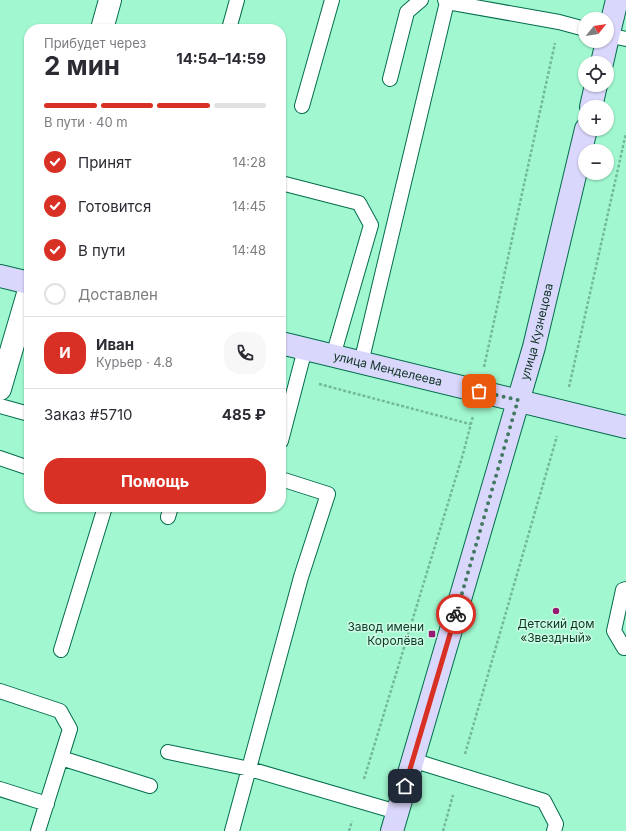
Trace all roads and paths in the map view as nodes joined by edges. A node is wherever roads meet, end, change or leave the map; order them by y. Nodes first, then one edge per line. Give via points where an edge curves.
1 (110, 0) edge
2 (237, 0) edge
3 (332, 0) edge
4 (421, 0) edge
5 (618, 0) edge
6 (446, 1) edge
7 (559, 22) junction
8 (614, 22) edge
9 (103, 24) edge
10 (230, 24) edge
11 (578, 27) edge
12 (390, 79) dead end
13 (302, 106) dead end
14 (626, 133) edge
15 (584, 136) edge
16 (286, 184) edge
17 (0, 276) edge
18 (24, 282) edge
19 (24, 307) edge
20 (286, 344) edge
21 (305, 349) junction
22 (333, 356) junction
23 (361, 363) junction
24 (297, 379) junction
25 (0, 388) edge
26 (479, 391) junction
27 (518, 400) junction
28 (0, 406) edge
29 (564, 412) junction
30 (24, 413) edge
31 (286, 422) edge
32 (471, 424) junction
33 (626, 427) edge
34 (0, 458) edge
35 (24, 466) edge
36 (286, 481) edge
37 (103, 512) edge
38 (626, 589) edge
39 (626, 648) edge
40 (61, 650) dead end
41 (0, 691) edge
42 (168, 752) dead end
43 (61, 758) junction
44 (412, 760) junction
45 (250, 769) junction
46 (459, 775) junction
47 (150, 786) dead end
48 (0, 789) edge
49 (358, 801) junction
50 (47, 804) junction
51 (395, 821) edge
52 (38, 831) edge
53 (232, 831) edge
54 (350, 831) edge
55 (443, 831) edge
56 (554, 831) edge

1 - 9 street
2 - 10 lane
3 - 13 lane
4 - 12 lane via 407,12
5 - 8 main road
6 - 7 lane
6 - 23 lane
7 - 11 lane
7 - 26 path
14 - 29 path
15 - 27 main road, улица Кузнецова via 534,347
16 - 22 lane via 359,204 371,225
17 - 18 main road
19 - 25 street
20 - 21 main road, улица Менделеева
21 - 22 main road, улица Менделеева
21 - 24 lane
22 - 23 main road, улица Менделеева
23 - 26 main road, улица Менделеева
24 - 31 lane
24 - 32 path
26 - 27 main road, улица Менделеева
26 - 32 path
27 - 29 main road, улица Менделеева
27 - 44 main road, улица Кузнецова
28 - 30 lane
29 - 33 main road, улица Менделеева
29 - 46 path
32 - 49 path
34 - 35 lane
36 - 45 lane via 328,494 301,577
37 - 40 lane
38 - 39 lane via 623,590 614,631
41 - 43 lane via 60,711 70,729
42 - 45 lane
43 - 47 lane
43 - 50 lane
44 - 46 lane
44 - 51 main road, улица Кузнецова
45 - 49 lane
45 - 53 lane
46 - 55 path
46 - 56 lane via 544,801 556,824
48 - 50 lane
49 - 51 lane
49 - 54 path
50 - 52 lane

